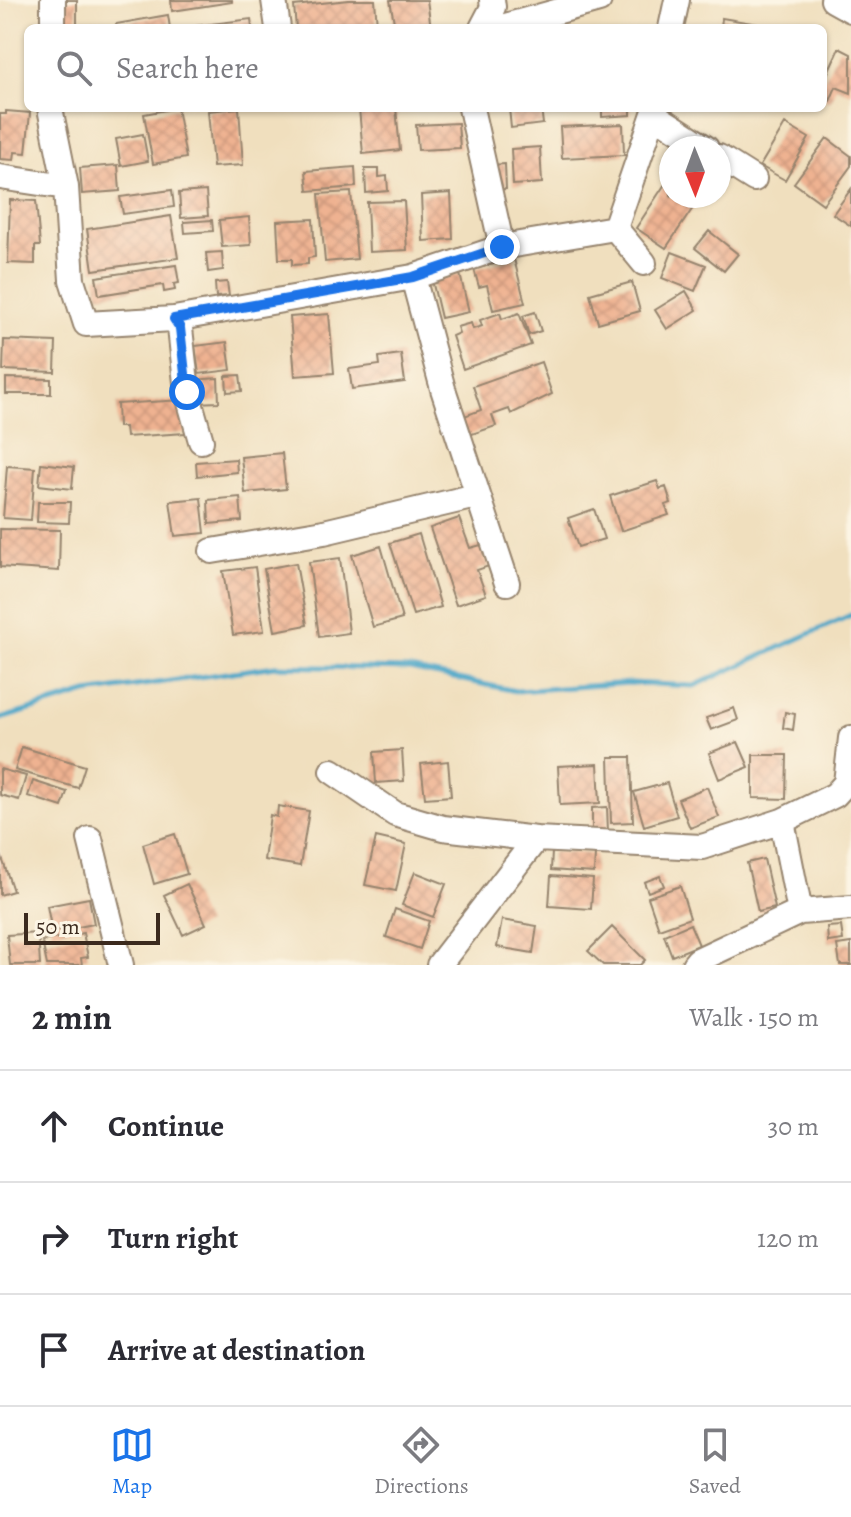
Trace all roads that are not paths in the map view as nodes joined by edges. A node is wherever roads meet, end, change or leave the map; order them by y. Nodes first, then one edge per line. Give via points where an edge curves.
1 (53, 0) edge
2 (274, 0) edge
3 (492, 0) edge
4 (599, 0) edge
5 (677, 0) edge
6 (833, 0) edge
7 (851, 10) edge
8 (53, 24) edge
9 (277, 24) edge
10 (484, 24) edge
11 (512, 24) edge
12 (672, 24) edge
13 (51, 112) edge
14 (472, 112) edge
15 (655, 112) edge
16 (689, 136) edge
17 (731, 165) edge
18 (0, 177) edge
19 (754, 179) dead end
20 (66, 187) junction
21 (615, 228) junction
22 (502, 247) junction
23 (644, 263) dead end
24 (413, 277) junction
25 (174, 319) junction
26 (201, 441) dead end
27 (476, 496) junction
28 (212, 551) dead end
29 (507, 583) dead end
30 (851, 738) edge
31 (332, 771) dead end
32 (782, 821) junction
33 (90, 839) dead end
34 (536, 839) junction
35 (851, 908) edge
36 (800, 912) junction
37 (121, 965) edge
38 (439, 965) edge
39 (694, 965) edge

1 - 8 street
2 - 9 street
3 - 10 street
4 - 11 street
5 - 12 street
6 - 7 street
13 - 20 street
14 - 22 street
15 - 16 street
15 - 21 street
17 - 19 street
18 - 20 street
20 - 25 street via 72,280 86,324
21 - 22 street
21 - 23 street
22 - 24 street
24 - 25 street
24 - 27 street
25 - 26 street
27 - 28 street via 324,532
27 - 29 street
30 - 32 street via 846,783 835,795
31 - 34 street via 395,814 443,828
32 - 34 street via 702,847
32 - 36 street
33 - 37 street
34 - 38 street
35 - 36 street
36 - 39 street

